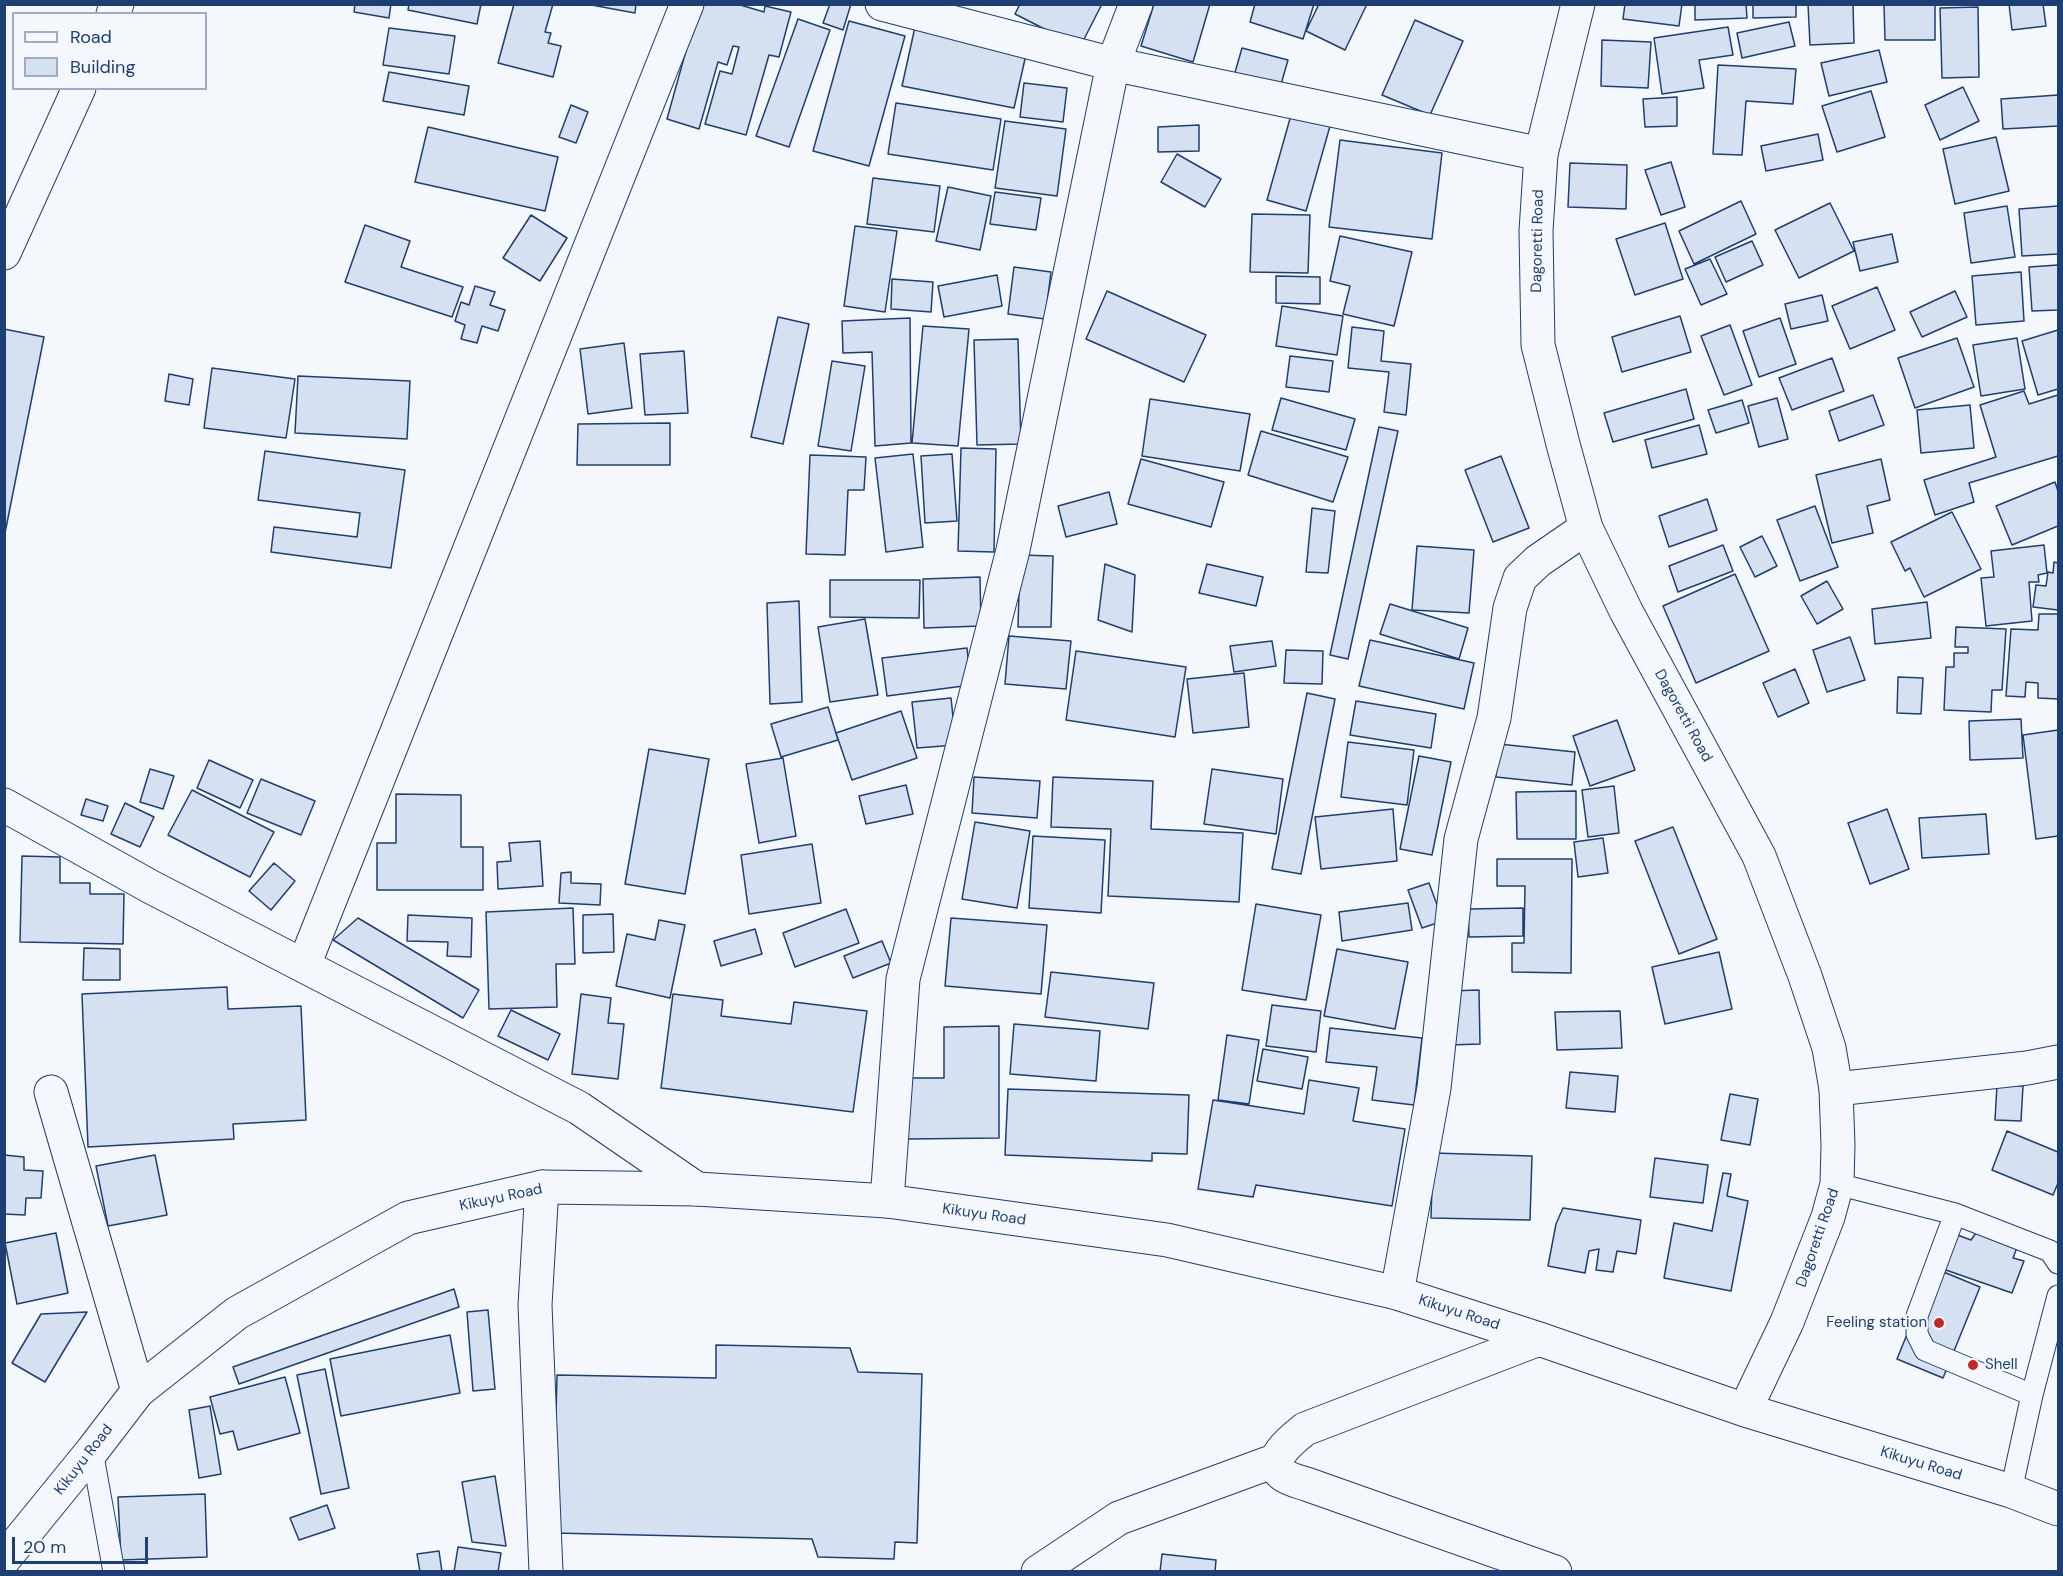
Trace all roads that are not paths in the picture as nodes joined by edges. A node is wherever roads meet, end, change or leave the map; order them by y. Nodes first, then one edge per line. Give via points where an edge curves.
1 (687, 4) edge
2 (882, 4) edge
3 (1136, 4) edge
4 (1578, 4) edge
5 (1113, 64) junction
6 (78, 90) edge
7 (1541, 154) junction
8 (4, 253) edge
9 (1586, 528) junction
10 (4, 805) edge
11 (304, 965) junction
12 (2058, 1062) edge
13 (1836, 1089) junction
14 (51, 1092) dead end
15 (1837, 1184) junction
16 (542, 1187) junction
17 (697, 1188) junction
18 (887, 1202) junction
19 (1955, 1214) junction
20 (2058, 1263) edge
21 (1397, 1293) junction
22 (2058, 1296) edge
23 (1539, 1339) junction
24 (138, 1391) junction
25 (2032, 1395) junction
26 (1745, 1410) junction
27 (92, 1451) junction
28 (1277, 1460) junction
29 (2011, 1491) junction
30 (2058, 1509) edge
31 (4, 1559) edge
32 (114, 1572) edge
33 (546, 1572) edge
34 (1038, 1572) edge
35 (1555, 1572) edge

1 - 11 street
2 - 5 street
3 - 5 street
4 - 7 street, Dagoretti Road
5 - 7 street
5 - 18 street via 1013,550 903,979
6 - 8 street
7 - 9 street, Dagoretti Road via 1536,231 1538,345
9 - 13 street, Dagoretti Road via 1626,611 1759,856 1809,986 1829,1048
9 - 21 street via 1520,578 1510,608 1494,718 1461,839 1434,1088
10 - 11 street via 151,887
11 - 17 street via 579,1108
12 - 13 street
13 - 15 street, Dagoretti Road
14 - 24 street
15 - 19 lane
15 - 26 street, Dagoretti Road via 1787,1322
16 - 17 street, Kikuyu Road
16 - 24 street, Kikuyu Road via 408,1218 237,1313
16 - 33 street via 535,1305
17 - 18 street, Kikuyu Road
18 - 21 street, Kikuyu Road via 1167,1240
19 - 20 lane via 2050,1251
19 - 25 lane via 1917,1316 1917,1334 1925,1350
21 - 23 street, Kikuyu Road
22 - 25 lane
23 - 26 street, Kikuyu Road
23 - 28 street via 1305,1430 1282,1448
24 - 27 street, Kikuyu Road
25 - 29 lane
26 - 29 street, Kikuyu Road
27 - 31 street, Kikuyu Road
27 - 32 lane
28 - 34 street via 1119,1518
28 - 35 street via 1281,1474
29 - 30 street, Kikuyu Road

